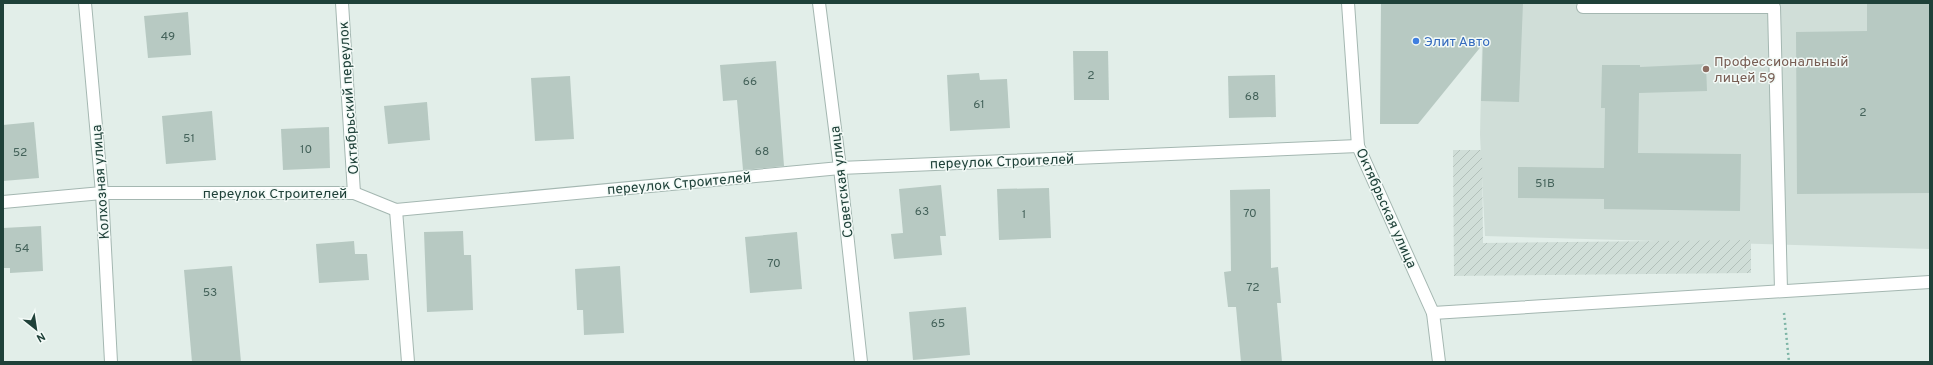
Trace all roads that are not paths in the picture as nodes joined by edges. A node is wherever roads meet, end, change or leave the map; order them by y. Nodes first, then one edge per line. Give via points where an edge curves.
1 (85, 3) edge
2 (342, 3) edge
3 (819, 3) edge
4 (1348, 3) edge
5 (1583, 7) dead end
6 (1358, 146) junction
7 (840, 168) junction
8 (102, 193) junction
9 (354, 193) junction
10 (3, 202) edge
11 (396, 210) junction
12 (1930, 282) edge
13 (1782, 290) junction
14 (1433, 313) junction
15 (111, 362) edge
16 (408, 362) edge
17 (861, 362) edge
18 (1440, 362) edge

1 - 8 street, Колхозная улица
2 - 9 street, Октябрьский переулок
3 - 7 street, Советская улица
4 - 6 street, Октябрьская улица
5 - 13 street via 1774,8
6 - 7 street, переулок Строителей
6 - 14 street, Октябрьская улица
7 - 11 street, переулок Строителей
7 - 17 street, Советская улица
8 - 9 street, переулок Строителей
8 - 10 street, переулок Строителей
8 - 15 street, Колхозная улица
9 - 11 street, переулок Строителей
11 - 16 street
12 - 13 street
13 - 14 street
14 - 18 street, Октябрьская улица

